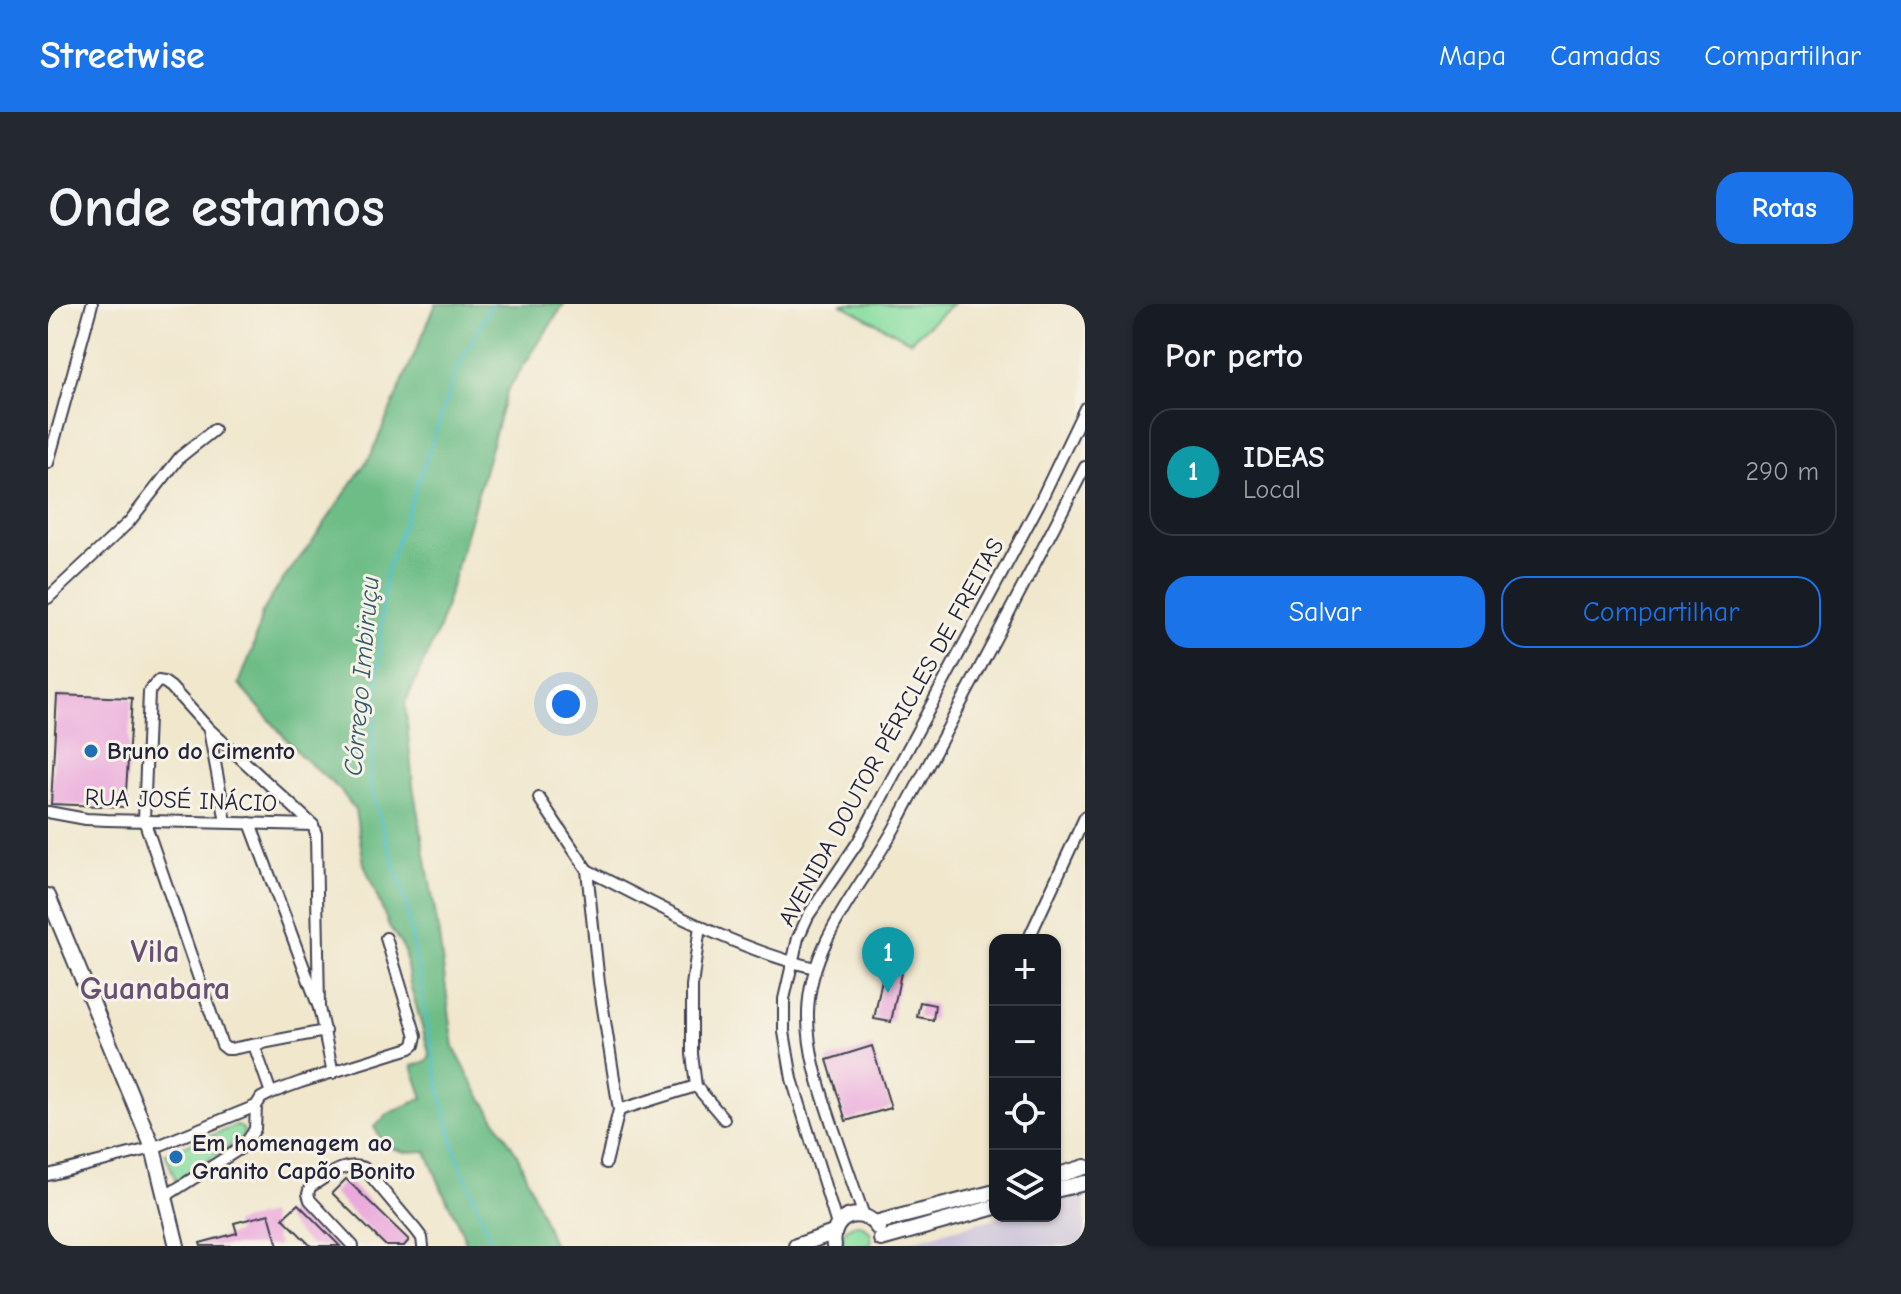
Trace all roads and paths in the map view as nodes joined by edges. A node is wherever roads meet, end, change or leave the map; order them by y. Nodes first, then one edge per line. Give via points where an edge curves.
1 (92, 304) edge
2 (1085, 408) edge
3 (214, 430) dead end
4 (48, 463) edge
5 (1085, 467) edge
6 (48, 598) edge
7 (209, 729) junction
8 (539, 798) dead end
9 (48, 812) edge
10 (1085, 817) edge
11 (144, 820) junction
12 (226, 822) junction
13 (250, 823) junction
14 (313, 825) junction
15 (587, 870) junction
16 (48, 896) edge
17 (700, 926) junction
18 (1031, 934) edge
19 (386, 938) dead end
20 (791, 962) junction
21 (815, 968) junction
22 (319, 1008) junction
23 (325, 1031) junction
24 (254, 1045) junction
25 (333, 1073) junction
26 (696, 1086) junction
27 (271, 1093) junction
28 (256, 1106) junction
29 (619, 1110) junction
30 (724, 1119) dead end
31 (153, 1148) junction
32 (606, 1163) dead end
33 (1085, 1167) edge
34 (1061, 1174) edge
35 (48, 1175) edge
36 (1085, 1183) edge
37 (1061, 1189) edge
38 (989, 1193) edge
39 (164, 1197) junction
40 (989, 1209) edge
41 (870, 1220) junction
42 (835, 1235) edge
43 (880, 1243) edge
44 (177, 1246) edge
45 (353, 1246) edge
46 (423, 1246) edge
47 (796, 1246) edge

1 - 4 street
2 - 20 street, AVENIDA DOUTOR PÉRICLES DE FREITAS via 858,842 808,916
3 - 6 street via 180,457 129,522
5 - 21 street, AVENIDA DOUTOR PÉRICLES DE FREITAS via 880,855 829,933
7 - 11 street via 164,682 158,681 149,692
7 - 12 street
7 - 14 street
8 - 15 street
9 - 11 street, RUA JOSÉ INÁCIO
10 - 18 street
11 - 12 street, RUA JOSÉ INÁCIO
11 - 24 street via 222,1045
12 - 13 street, RUA JOSÉ INÁCIO
13 - 14 street, RUA JOSÉ INÁCIO
13 - 22 street
14 - 22 street
15 - 17 street
15 - 29 street
16 - 31 street
17 - 20 street
17 - 26 street via 692,986
19 - 25 street via 416,1036 414,1045
20 - 21 street
20 - 42 street, AVENIDA DOUTOR PÉRICLES DE FREITAS via 784,1032
21 - 41 street, AVENIDA DOUTOR PÉRICLES DE FREITAS via 808,1011 818,1083
22 - 23 street
23 - 24 street
23 - 25 street
24 - 27 street
25 - 27 street
26 - 29 street
26 - 30 street
27 - 28 street
28 - 31 street
28 - 39 street via 255,1129 244,1146
29 - 32 street
31 - 35 street
31 - 39 street
33 - 34 street
36 - 37 street
38 - 41 street
39 - 44 street
40 - 43 street
41 - 42 street via 854,1215 843,1219
41 - 43 street via 880,1232
42 - 47 street
45 - 46 street via 308,1194 310,1187 354,1164 364,1168 407,1219

